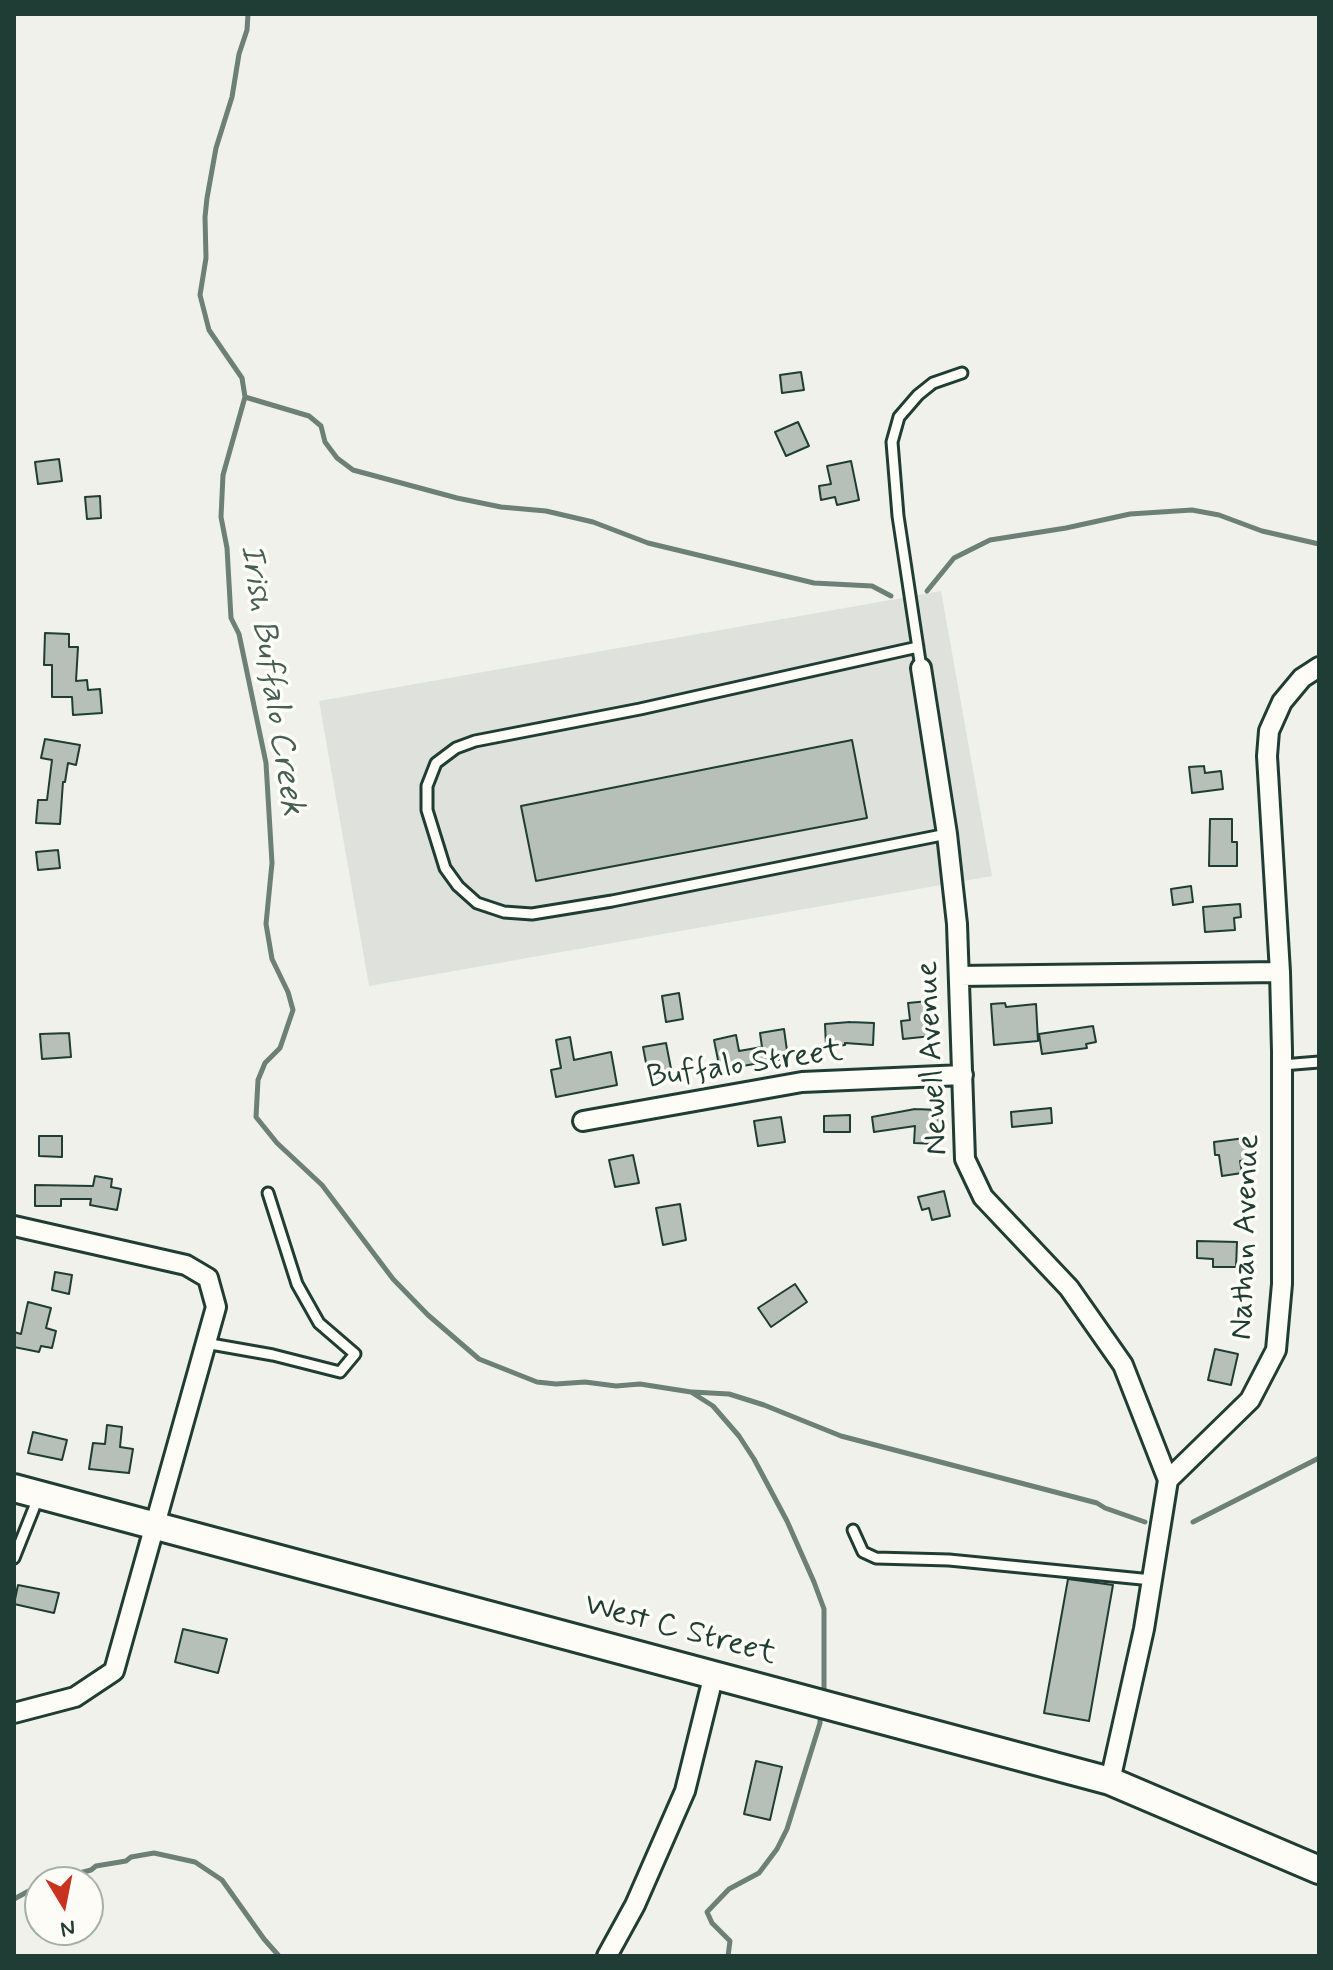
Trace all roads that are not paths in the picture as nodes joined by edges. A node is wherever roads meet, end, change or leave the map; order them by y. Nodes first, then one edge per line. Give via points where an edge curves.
1 (962, 373) dead end
2 (918, 647) junction
3 (1319, 667) edge
4 (921, 668) joint
5 (947, 834) junction
6 (1280, 972) junction
7 (959, 976) junction
8 (1319, 1062) edge
9 (1282, 1065) junction
10 (963, 1075) junction
11 (583, 1121) dead end
12 (268, 1193) dead end
13 (14, 1226) edge
14 (205, 1343) junction
15 (1168, 1480) junction
16 (27, 1491) edge
17 (154, 1524) junction
18 (853, 1530) dead end
19 (14, 1558) edge
20 (1152, 1580) junction
21 (714, 1674) junction
22 (14, 1713) edge
23 (1110, 1781) junction
24 (1319, 1870) edge
25 (607, 1956) edge

1 - 2 lane via 933,383 918,395 894,429 896,500
2 - 4 lane
2 - 5 lane via 475,741 436,763 427,786 427,810 445,868 458,886 477,903 532,914
3 - 6 street, Nathan Avenue via 1282,702 1269,731
4 - 5 street, Newell Avenue
5 - 7 street, Newell Avenue
6 - 7 street
6 - 9 street, Nathan Avenue
7 - 10 street, Newell Avenue
8 - 9 lane
9 - 15 street, Nathan Avenue via 1282,1284 1276,1350 1250,1400
10 - 11 street, Buffalo Street via 802,1082
10 - 15 street, Newell Avenue via 965,1159 983,1197 1069,1288 1123,1365
12 - 14 lane via 297,1284 319,1323 355,1354 340,1372
13 - 14 street via 186,1265 208,1278 216,1307
14 - 17 street
15 - 20 street
16 - 17 main road, West C Street
16 - 19 lane
17 - 21 main road, West C Street
17 - 22 street via 114,1671 75,1697
18 - 20 lane via 863,1552 876,1558
20 - 23 street
21 - 23 main road, West C Street
21 - 25 street via 685,1791
23 - 24 main road, West C Street

